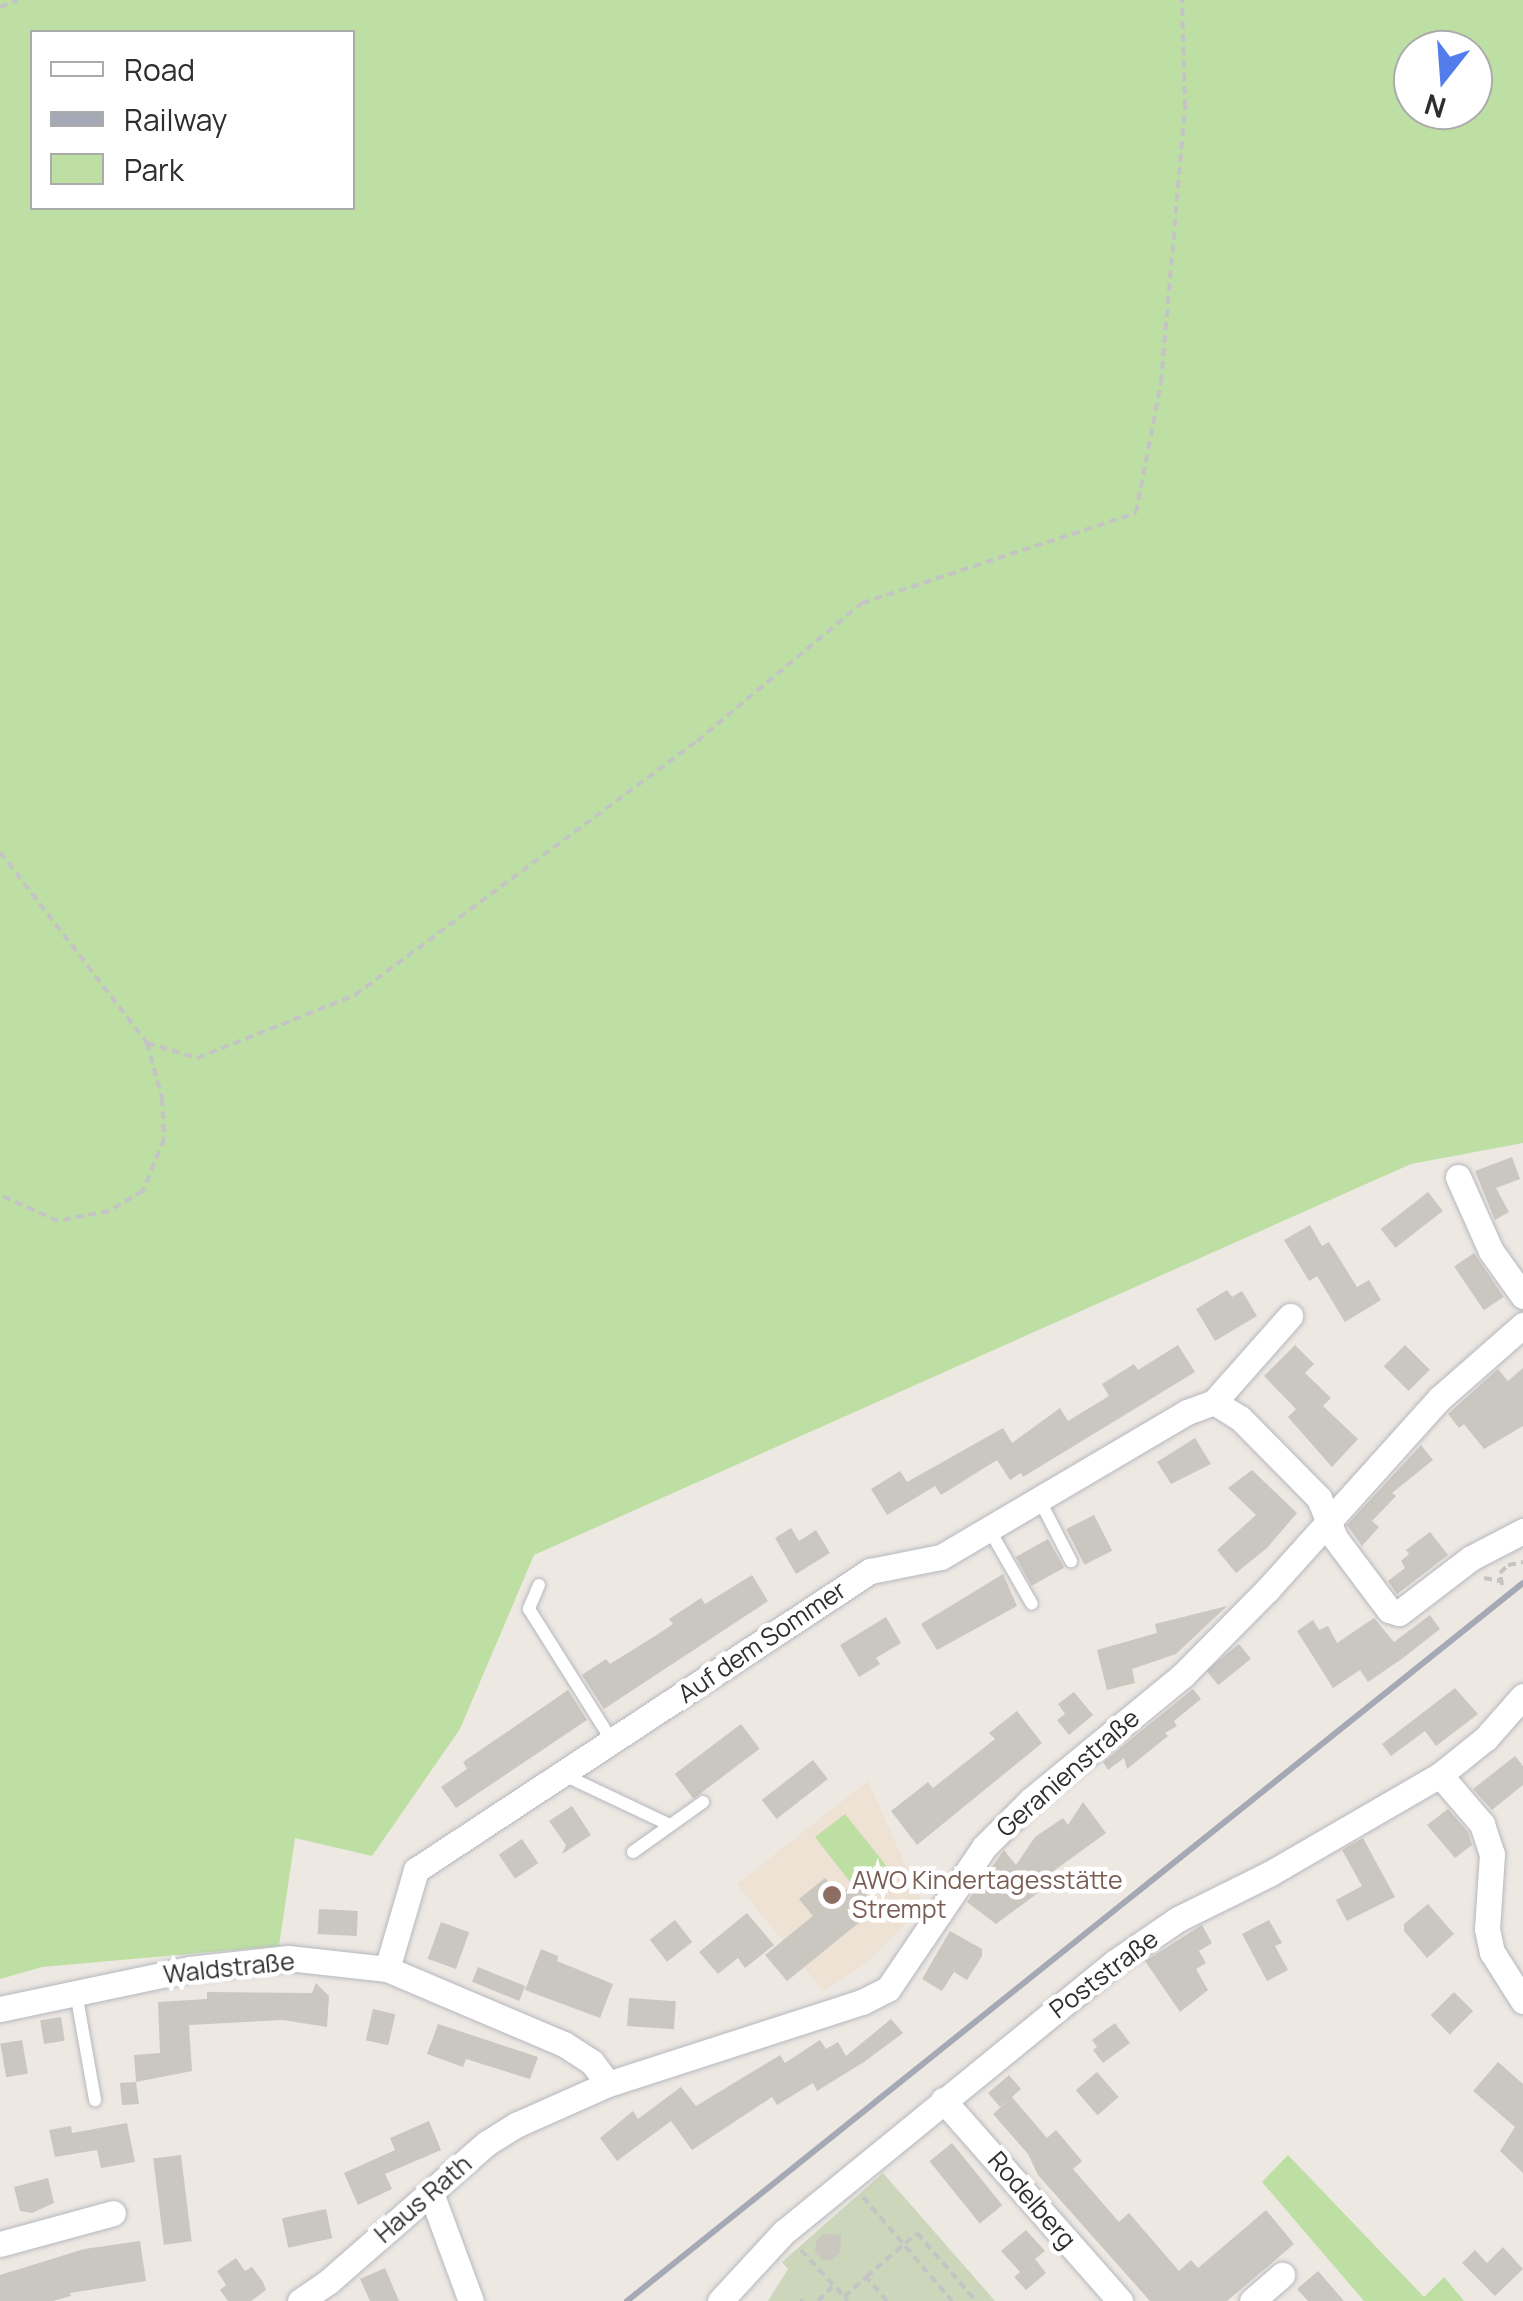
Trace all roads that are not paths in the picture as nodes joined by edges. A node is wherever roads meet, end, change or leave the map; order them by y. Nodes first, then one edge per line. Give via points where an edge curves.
1 (1458, 1177) dead end
2 (1523, 1296) edge
3 (1290, 1316) dead end
4 (1523, 1325) edge
5 (1214, 1402) junction
6 (1038, 1500) junction
7 (1326, 1519) junction
8 (988, 1529) junction
9 (1523, 1531) edge
10 (1071, 1561) dead end
11 (539, 1585) dead end
12 (1032, 1604) dead end
13 (1523, 1696) edge
14 (612, 1742) junction
15 (562, 1774) junction
16 (1440, 1775) junction
17 (704, 1802) dead end
18 (670, 1825) junction
19 (633, 1852) dead end
20 (387, 1969) junction
21 (76, 1993) junction
22 (1523, 2001) edge
23 (0, 2009) edge
24 (608, 2084) junction
25 (95, 2100) dead end
26 (943, 2100) junction
27 (552, 2107) joint
28 (430, 2193) junction
29 (114, 2213) dead end
30 (0, 2244) edge
31 (1282, 2275) dead end
32 (300, 2301) edge
33 (471, 2301) edge
34 (720, 2301) edge
35 (1120, 2301) edge
36 (1252, 2301) edge

1 - 2 street via 1491,1251
3 - 5 street, Auf dem Sommer
4 - 7 street, Geranienstraße via 1440,1398
5 - 6 street, Auf dem Sommer
5 - 7 street via 1240,1418 1320,1498
6 - 8 street, Auf dem Sommer
6 - 10 lane
7 - 9 street via 1378,1599 1399,1613 1471,1558
7 - 24 street, Geranienstraße via 1183,1675 984,1847 888,1988
8 - 12 lane
8 - 14 street, Auf dem Sommer via 941,1557 870,1570
11 - 14 lane via 529,1609
13 - 16 street, Poststraße
14 - 15 street, Auf dem Sommer
15 - 18 lane
15 - 20 street, Auf dem Sommer via 416,1870
16 - 22 street via 1482,1824 1492,1854 1492,1952
16 - 26 street, Poststraße via 1178,1919
17 - 18 lane
18 - 19 lane
20 - 21 street, Waldstraße via 288,1958 189,1968
20 - 24 street, Waldstraße via 564,2044 592,2062
21 - 23 street, Waldstraße
21 - 25 lane
24 - 27 street, Geranienstraße
26 - 34 street, Poststraße via 784,2232
26 - 35 street, Rodelberg
27 - 28 street, Haus Rath via 487,2143
28 - 32 street, Haus Rath
28 - 33 street
29 - 30 street
31 - 36 street

